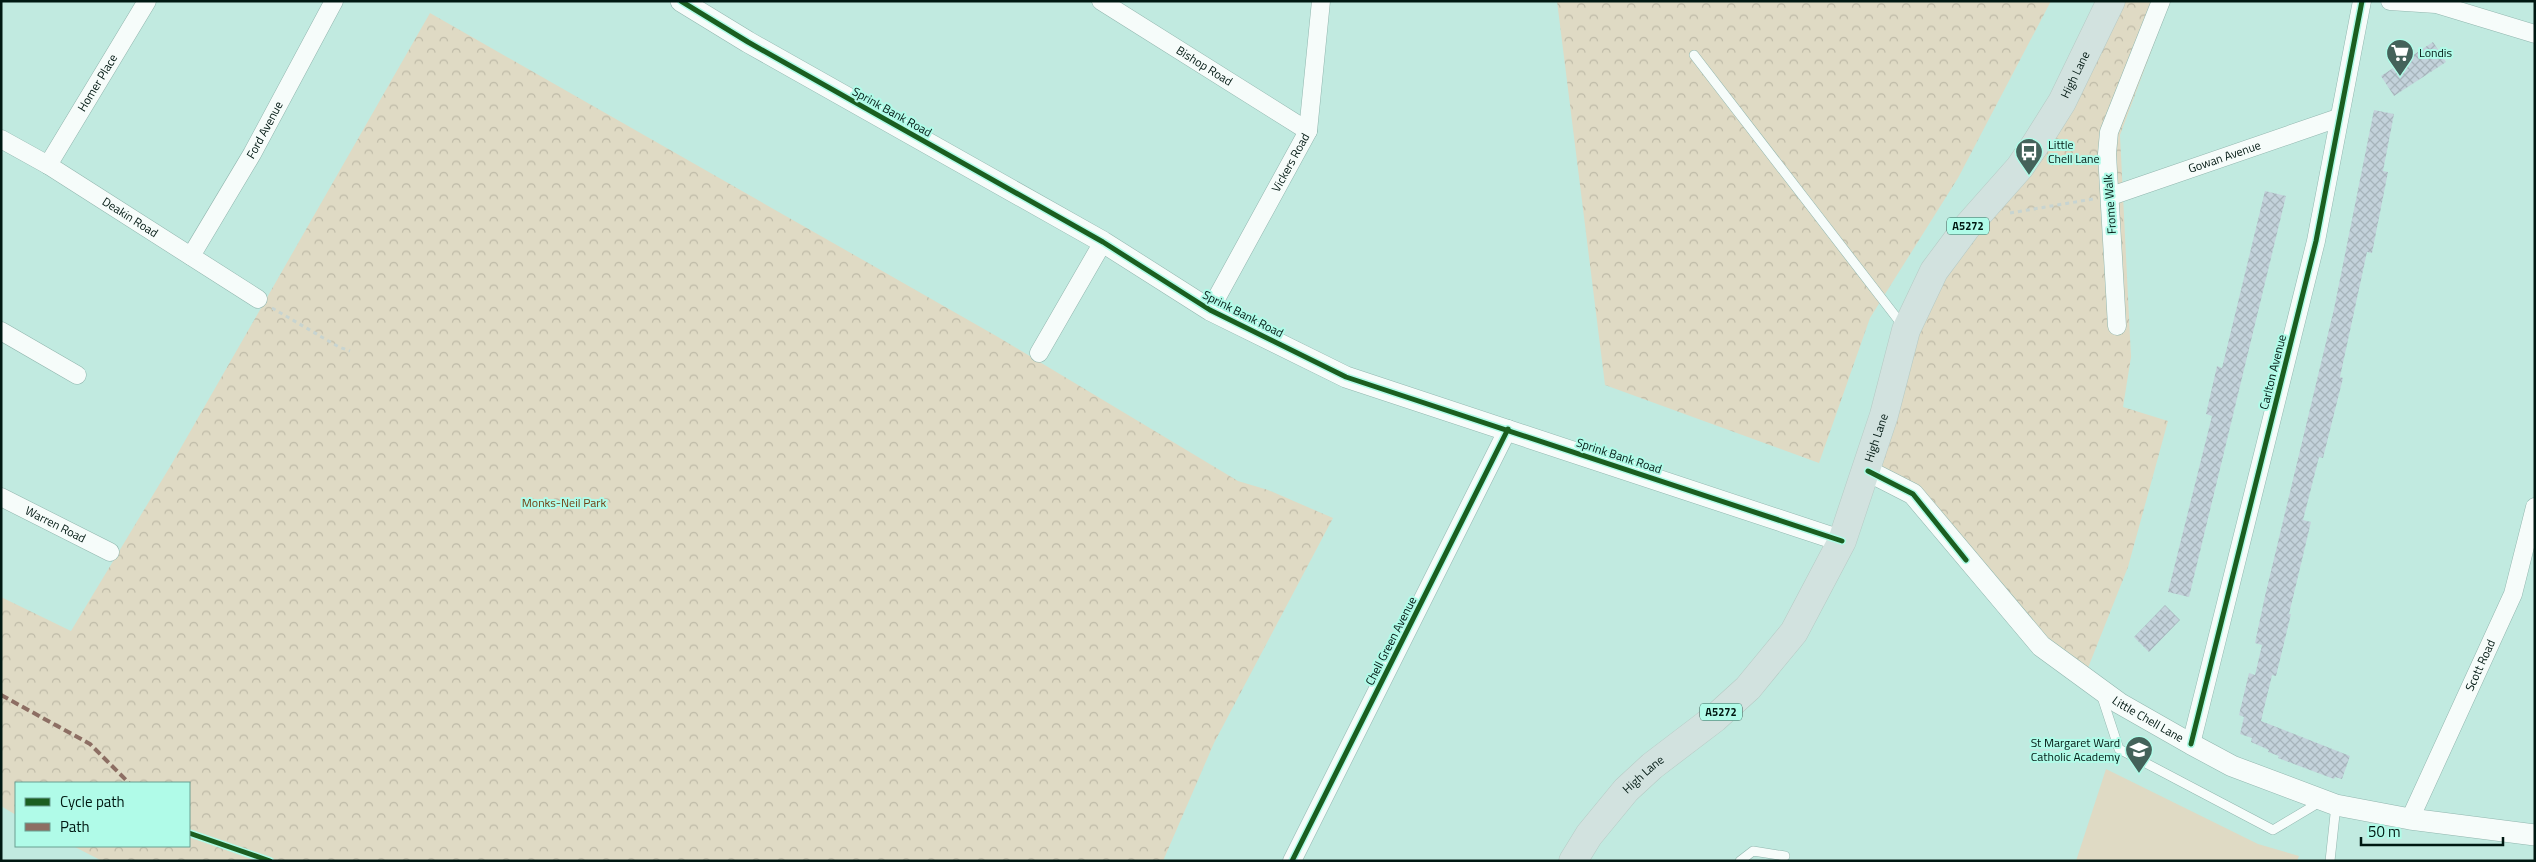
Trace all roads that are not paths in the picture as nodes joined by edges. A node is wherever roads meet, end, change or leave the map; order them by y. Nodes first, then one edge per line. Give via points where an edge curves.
1 (147, 1) edge
2 (334, 1) edge
3 (681, 1) edge
4 (1101, 1) edge
5 (1321, 1) edge
6 (2111, 1) edge
7 (2161, 1) edge
8 (2362, 1) edge
9 (2390, 1) edge
10 (2535, 34) edge
11 (1694, 55) dead end
12 (2338, 118) junction
13 (1308, 131) junction
14 (1, 139) edge
15 (48, 165) junction
16 (2111, 196) junction
17 (1103, 242) junction
18 (191, 256) junction
19 (258, 299) road end
20 (1210, 310) junction
21 (2117, 326) dead end
22 (1906, 330) junction
23 (1, 331) edge
24 (1039, 353) dead end
25 (77, 375) dead end
26 (1508, 429) junction
27 (1868, 471) junction
28 (1, 497) edge
29 (2535, 507) edge
30 (1842, 541) junction
31 (110, 552) dead end
32 (2100, 689) junction
33 (2191, 744) junction
34 (2330, 803) junction
35 (2410, 819) junction
36 (2535, 835) edge
37 (1786, 856) dead end
38 (1292, 861) edge
39 (1573, 861) edge
40 (1740, 861) edge
41 (2330, 861) edge

1 - 15 street, Homer Place
2 - 18 street, Ford Avenue via 252,154
3 - 17 street, Sprink Bank Road
4 - 13 street, Bishop Road
5 - 13 street, Vickers Road
6 - 22 main road, High Lane / A5272 via 2062,102 2020,167 1934,272
7 - 16 street, Frome Walk via 2109,132 2106,154
8 - 12 street, Carlton Avenue
9 - 10 street via 2436,4
11 - 22 lane
12 - 16 street, Gowan Avenue
12 - 33 street, Carlton Avenue via 2316,241
13 - 20 street, Vickers Road
14 - 15 street, Deakin Road
15 - 18 street, Deakin Road
16 - 21 street, Frome Walk
17 - 20 street, Sprink Bank Road
17 - 24 street
18 - 19 street, Deakin Road
20 - 26 street, Sprink Bank Road via 1346,377
22 - 27 main road, High Lane / A5272
23 - 25 street
26 - 30 street, Sprink Bank Road
26 - 38 street, Chell Green Avenue
27 - 30 main road, High Lane / A5272
27 - 32 street, Little Chell Lane via 1913,494 2041,646
28 - 31 street, Warren Road
29 - 35 street, Scott Road via 2513,594
30 - 39 main road, High Lane / A5272 via 1794,632 1771,662 1715,718 1626,790 1589,835
32 - 33 street, Little Chell Lane via 2119,704
32 - 34 lane via 2119,748 2273,830
33 - 34 street, Little Chell Lane via 2232,766
34 - 35 street, Little Chell Lane
34 - 41 lane
35 - 36 street, Little Chell Lane
37 - 40 lane via 1753,851

